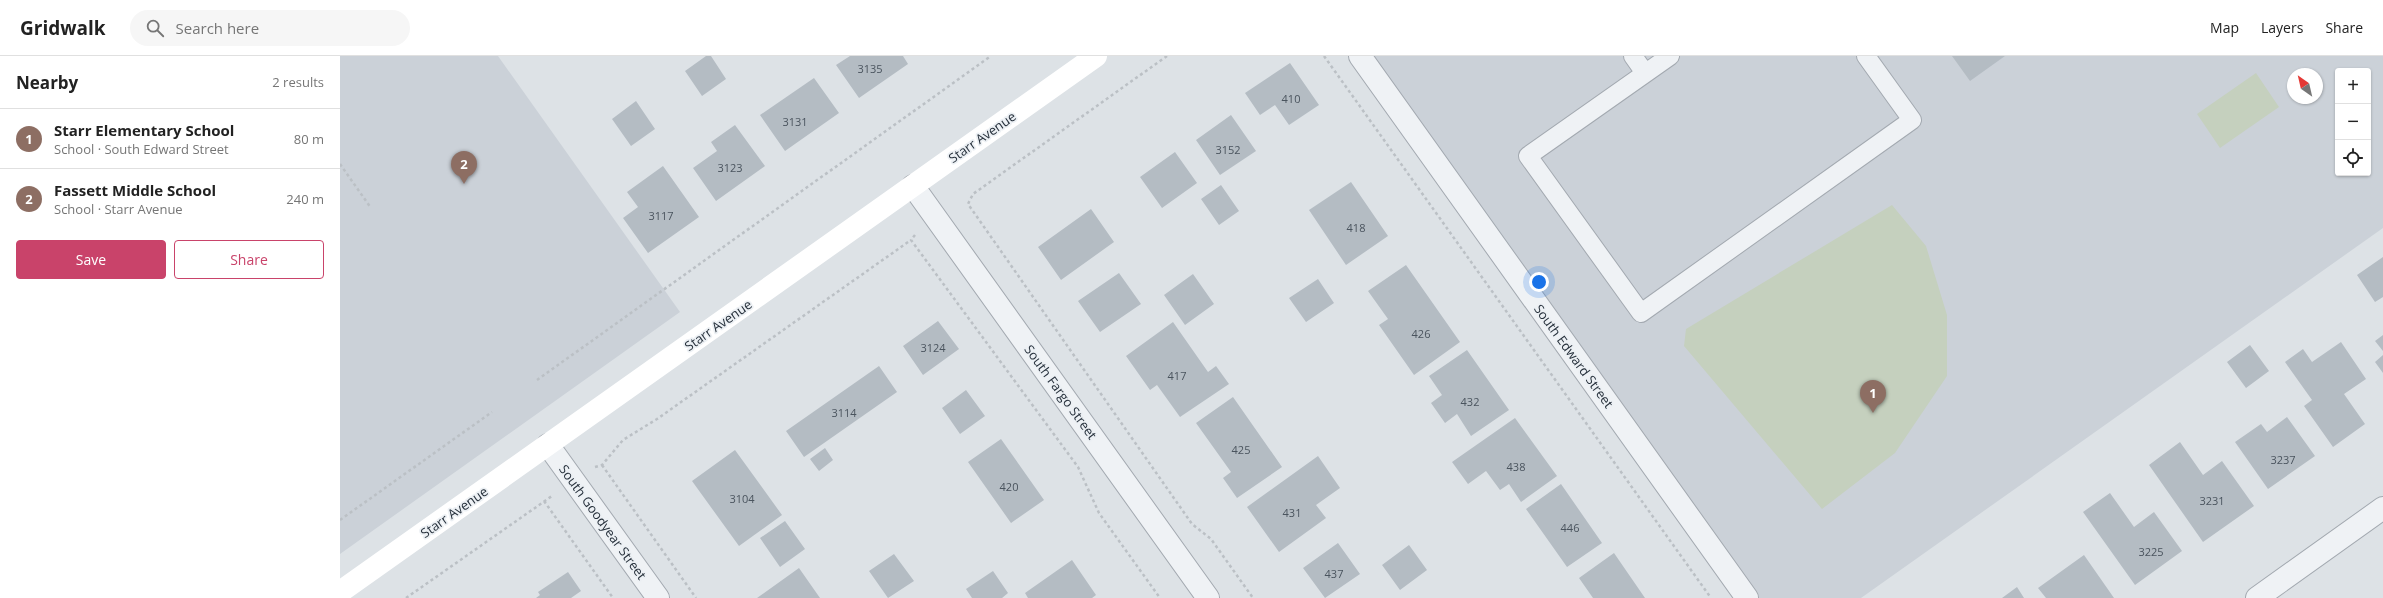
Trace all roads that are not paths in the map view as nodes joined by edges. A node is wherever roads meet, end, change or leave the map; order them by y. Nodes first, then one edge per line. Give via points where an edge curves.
1 (1096, 56) edge
2 (1360, 56) edge
3 (1633, 56) edge
4 (1670, 56) edge
5 (1866, 56) edge
6 (1645, 74) junction
7 (913, 186) junction
8 (548, 445) junction
9 (2383, 508) edge
10 (340, 592) edge
11 (658, 598) edge
12 (1208, 598) edge
13 (1747, 598) edge
14 (2257, 598) edge

1 - 7 street, Starr Avenue
2 - 13 street, South Edward Street
3 - 6 lane
4 - 6 lane
5 - 6 lane via 1912,120 1641,313 1528,156
7 - 8 street, Starr Avenue
7 - 12 street, South Fargo Street
8 - 10 street, Starr Avenue
8 - 11 street, South Goodyear Street
9 - 14 street

